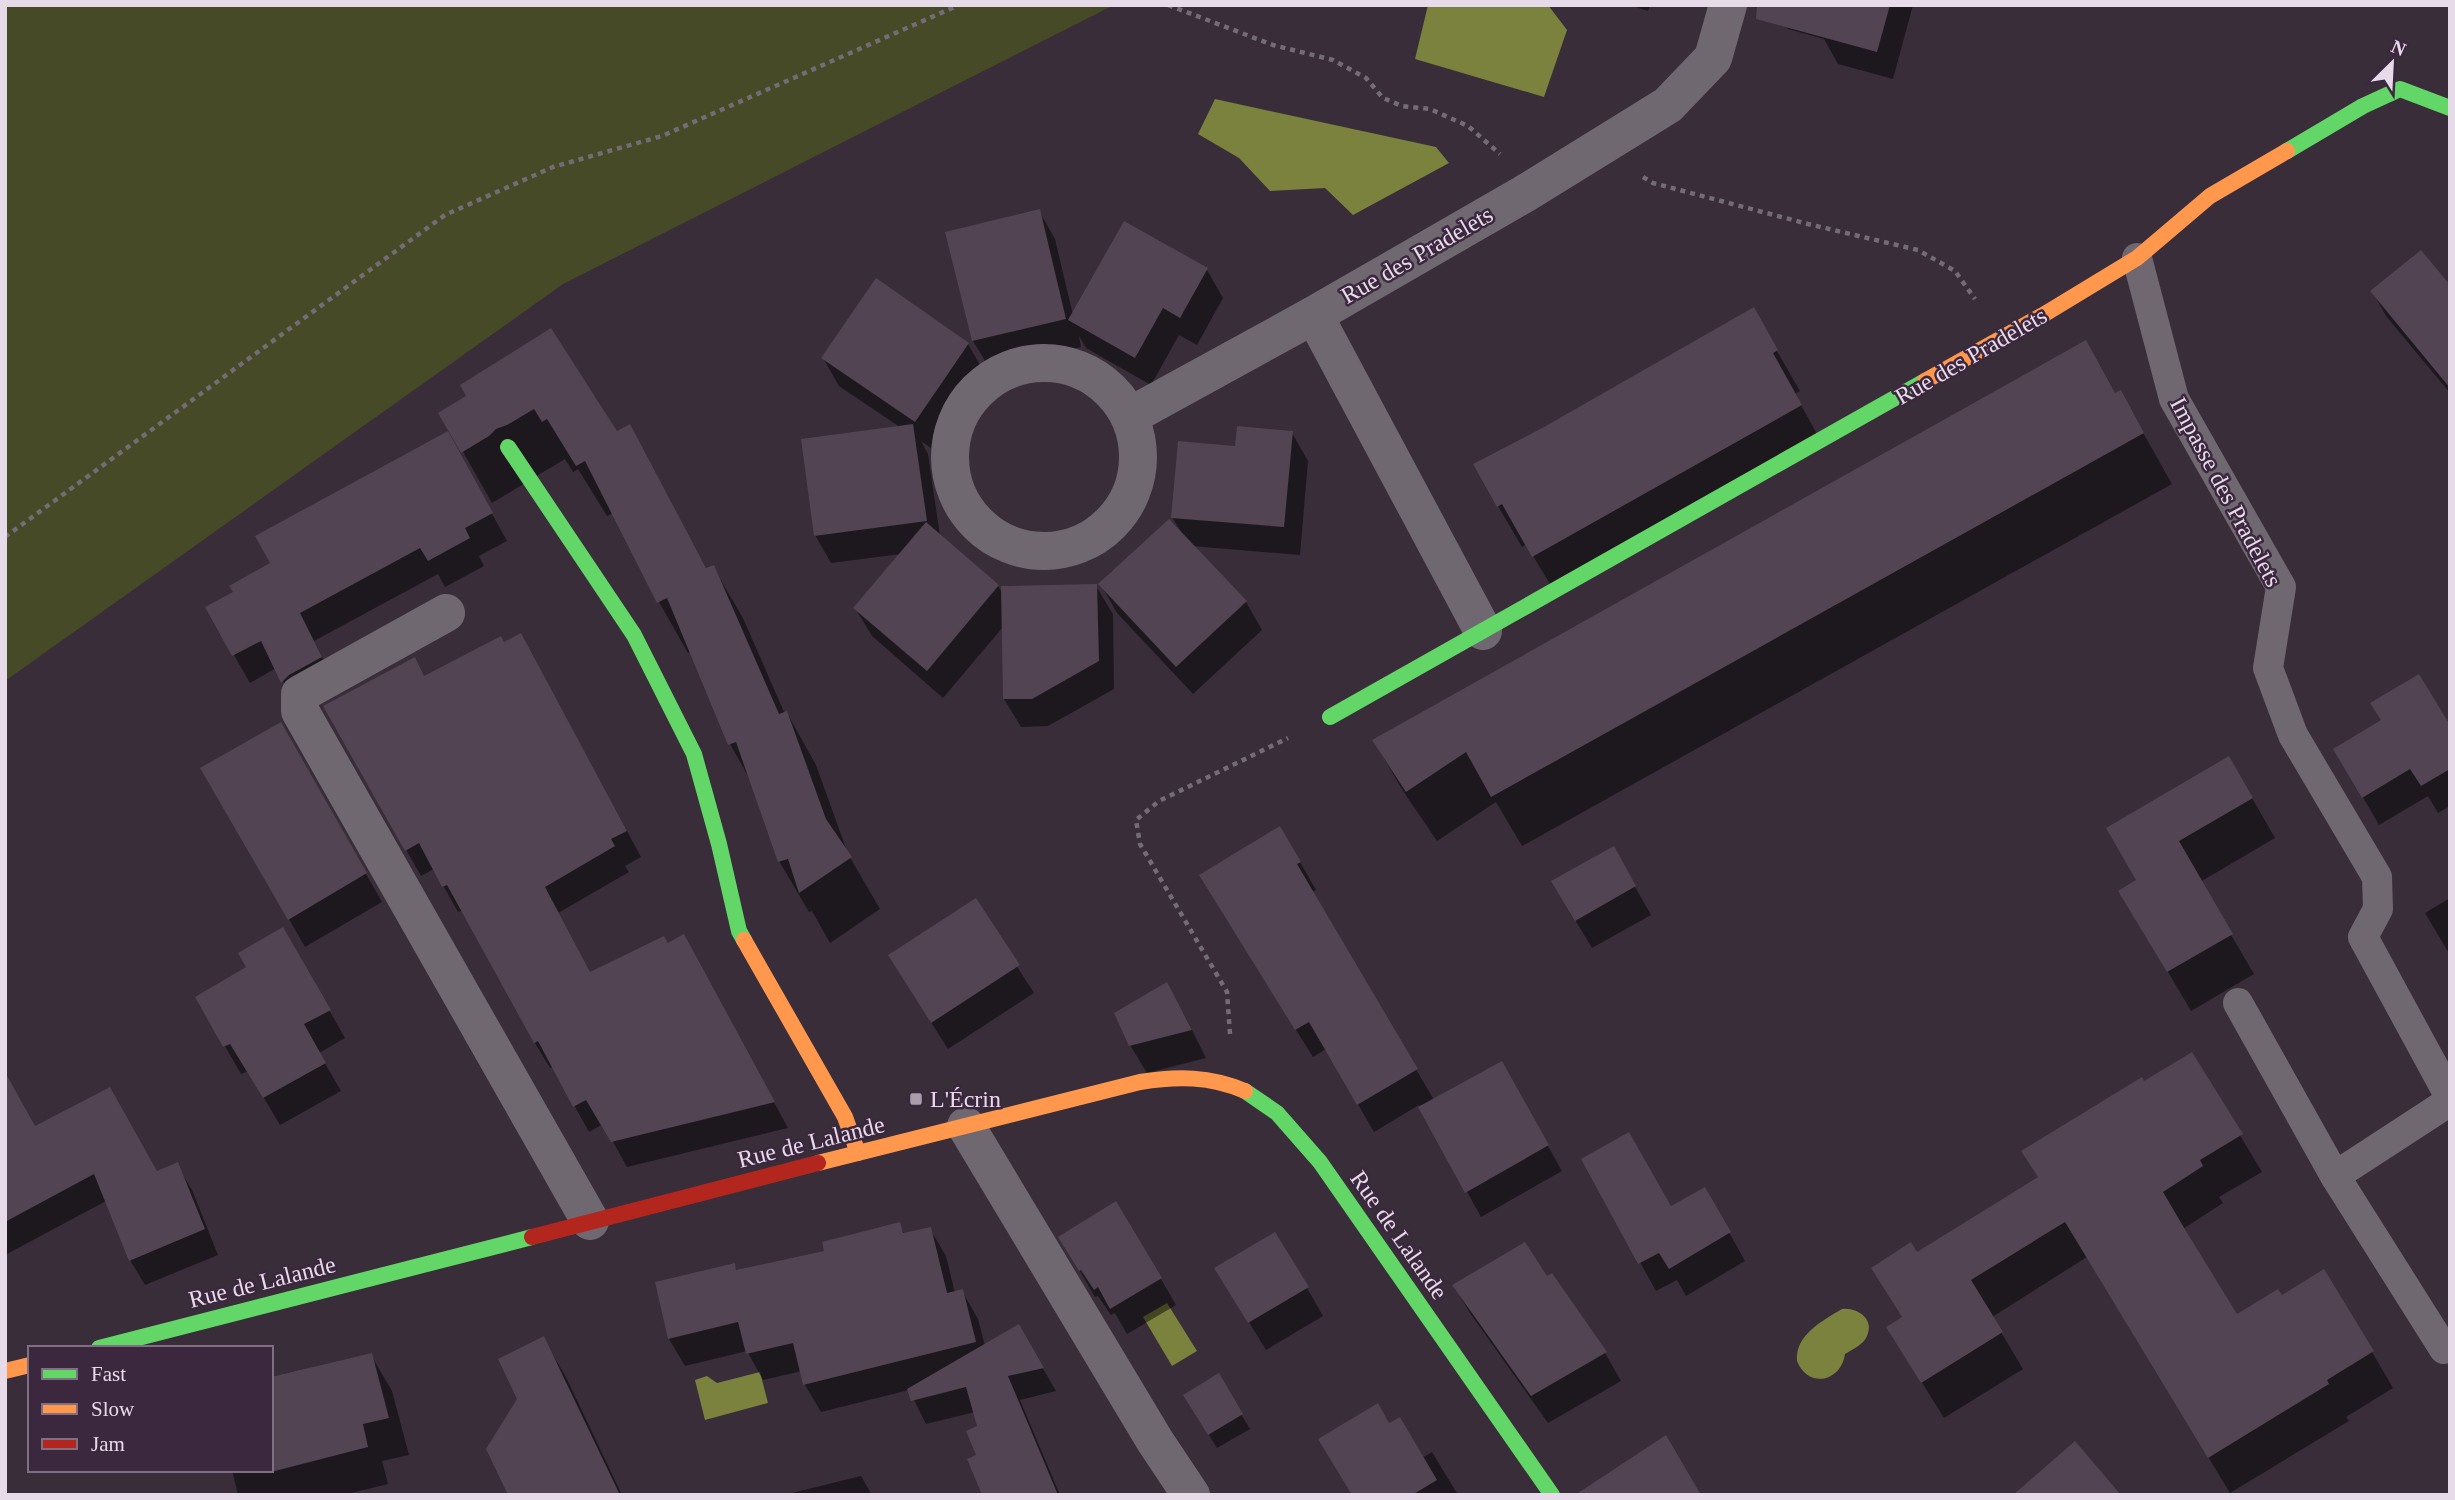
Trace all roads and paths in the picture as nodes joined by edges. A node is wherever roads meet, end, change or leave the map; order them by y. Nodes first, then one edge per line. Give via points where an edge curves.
1 (958, 5) edge
2 (1168, 5) edge
3 (1728, 5) edge
4 (2450, 108) edge
5 (1598, 148) junction
6 (1524, 194) junction
7 (2137, 258) junction
8 (1314, 315) junction
9 (2004, 338) junction
10 (1129, 416) junction
11 (508, 447) dead end
12 (5, 537) edge
13 (446, 613) dead end
14 (1483, 631) junction
15 (1330, 718) joint
16 (2238, 1003) dead end
17 (1230, 1084) junction
18 (2450, 1099) edge
19 (966, 1126) junction
20 (858, 1153) junction
21 (2335, 1176) junction
22 (590, 1222) junction
23 (107, 1346) edge
24 (2444, 1349) dead end
25 (28, 1365) edge
26 (5, 1371) edge
27 (1191, 1495) edge
28 (1552, 1495) edge

1 - 12 path via 662,136 553,167 445,215
2 - 6 path via 1273,45 1333,60 1366,78 1383,98 1430,109 1468,126 1497,150
3 - 5 street, Rue des Pradelets via 1713,58 1668,105
4 - 7 street, Rue des Pradelets via 2400,89 2363,106 2210,197
5 - 6 street, Rue des Pradelets
5 - 9 path via 1653,183 1918,250 1955,271
6 - 8 street, Rue des Pradelets
7 - 9 street, Rue des Pradelets
7 - 18 lane, Impasse des Pradelets via 2174,399 2281,587 2268,668 2293,735 2377,877 2378,909 2363,937
8 - 10 street, Rue des Pradelets
8 - 14 street, Rue des Pradelets
9 - 14 street, Rue des Pradelets
10 - 10 street via 1108,387 1076,368 1039,362 1003,372 974,394 955,426 950,462 959,498 981,527 1013,546 1049,551 1085,543 1115,521 1134,489 1139,452
11 - 20 street via 634,635 694,754 739,931 845,1117
13 - 22 street via 300,694 300,711
14 - 15 street, Rue des Pradelets
15 - 17 path via 1159,801 1136,820 1140,844 1227,992
16 - 21 lane
17 - 19 street, Rue de Lalande via 1194,1076 1160,1077
17 - 28 street, Rue de Lalande via 1259,1099 1291,1127
18 - 21 lane, Impasse des Pradelets
19 - 20 street, Rue de Lalande
19 - 27 street
20 - 22 street, Rue de Lalande
21 - 24 lane
22 - 23 street, Rue de Lalande
25 - 26 street

